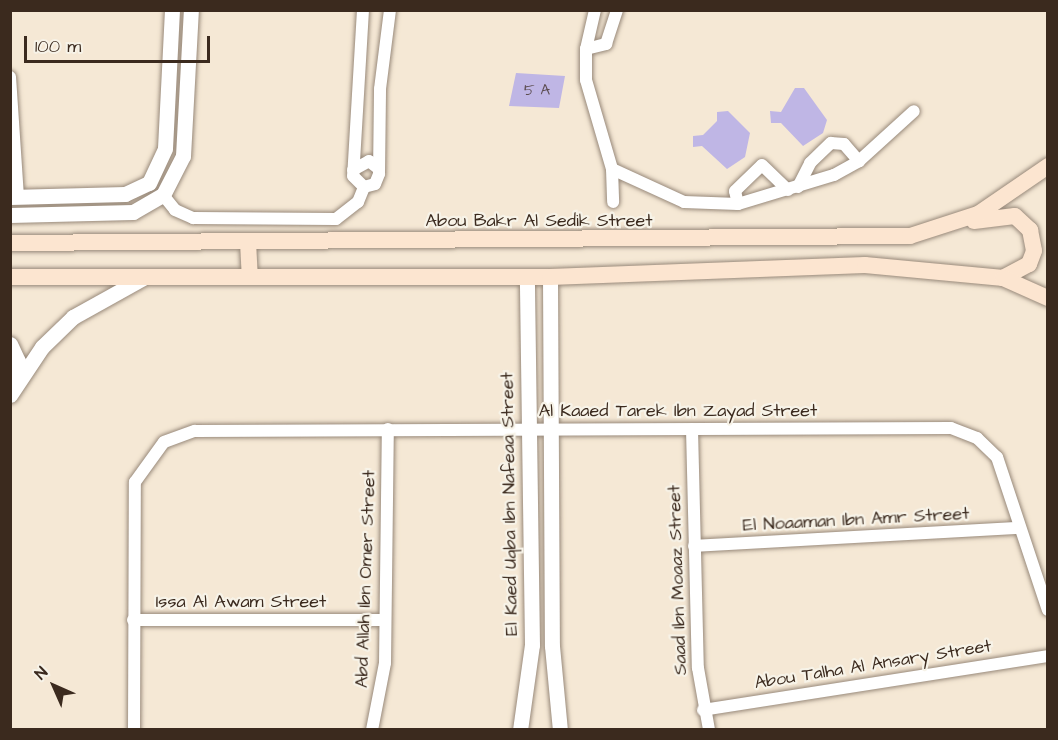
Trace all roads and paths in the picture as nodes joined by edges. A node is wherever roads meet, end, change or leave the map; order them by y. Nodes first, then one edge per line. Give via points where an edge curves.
1 (172, 10) edge
2 (191, 10) edge
3 (363, 10) edge
4 (390, 10) edge
5 (595, 10) edge
6 (617, 10) edge
7 (586, 49) junction
8 (10, 77) edge
9 (914, 111) dead end
10 (859, 161) junction
11 (1047, 166) edge
12 (379, 169) junction
13 (612, 169) junction
14 (353, 170) junction
15 (364, 187) junction
16 (793, 188) junction
17 (163, 195) junction
18 (14, 197) edge
19 (613, 202) dead end
20 (738, 204) junction
21 (10, 214) edge
22 (959, 223) junction
23 (248, 242) junction
24 (10, 243) edge
25 (147, 276) junction
26 (250, 276) junction
27 (10, 277) edge
28 (526, 277) junction
29 (550, 277) junction
30 (1003, 278) junction
31 (1047, 298) edge
32 (10, 344) edge
33 (14, 388) edge
34 (388, 429) junction
35 (529, 429) junction
36 (551, 429) junction
37 (692, 429) junction
38 (1019, 528) junction
39 (694, 546) junction
40 (1047, 610) edge
41 (133, 620) junction
42 (385, 620) junction
43 (1047, 656) edge
44 (703, 710) junction
45 (134, 729) edge
46 (372, 729) edge
47 (520, 729) edge
48 (560, 729) edge
49 (709, 729) edge

1 - 18 street via 165,147 157,172 125,194
2 - 17 street via 183,156
3 - 14 street
4 - 12 street via 380,89
5 - 7 street
6 - 7 street via 606,45
7 - 13 street via 590,107
8 - 18 street
9 - 10 street
10 - 16 street
10 - 16 street via 844,144 831,143 810,163
11 - 22 main road, Abou Bakr Al Sedik Street via 1000,203
12 - 14 street via 369,161
12 - 15 street via 375,184
13 - 19 street
13 - 20 street via 684,202
14 - 15 street via 355,181
15 - 17 street via 358,202 336,219 193,218 175,210
16 - 20 street
16 - 20 street via 762,165 735,191
17 - 21 street via 133,212
22 - 23 main road, Abou Bakr Al Sedik Street via 910,236 869,239
22 - 30 main road via 1015,216 1026,224 1034,243 1032,258 1018,274
23 - 24 main road, Abou Bakr Al Sedik Street
23 - 26 main road
25 - 26 main road
25 - 27 main road
25 - 33 street via 73,318
26 - 28 main road
28 - 29 main road
28 - 35 street, El Kaed Uqba Ibn Nafeaa Street
29 - 30 main road via 865,265
29 - 36 street
30 - 31 main road
32 - 33 street via 18,361
34 - 35 street, Al Kaaed Tarek Ibn Zayad Street
34 - 41 street, Al Kaaed Tarek Ibn Zayad Street via 195,431 164,442 135,482
34 - 42 street, Abd Allah Ibn Omer Street
35 - 36 street, Al Kaaed Tarek Ibn Zayad Street
35 - 47 street, El Kaed Uqba Ibn Nafeaa Street via 532,645
36 - 37 street, Al Kaaed Tarek Ibn Zayad Street
36 - 48 street via 552,646
37 - 38 street, Al Kaaed Tarek Ibn Zayad Street via 951,428 977,438 997,457
37 - 39 street, Saad Ibn Moaaz Street
38 - 39 street, El Noaaman Ibn Amr Street
38 - 40 street, Al Kaaed Tarek Ibn Zayad Street
39 - 44 street, Saad Ibn Moaaz Street
41 - 42 street, Issa Al Awam Street
41 - 45 street, Al Kaaed Tarek Ibn Zayad Street
42 - 46 street, Abd Allah Ibn Omer Street via 383,684
43 - 44 street, Abou Talha Al Ansary Street
44 - 49 street, Saad Ibn Moaaz Street

